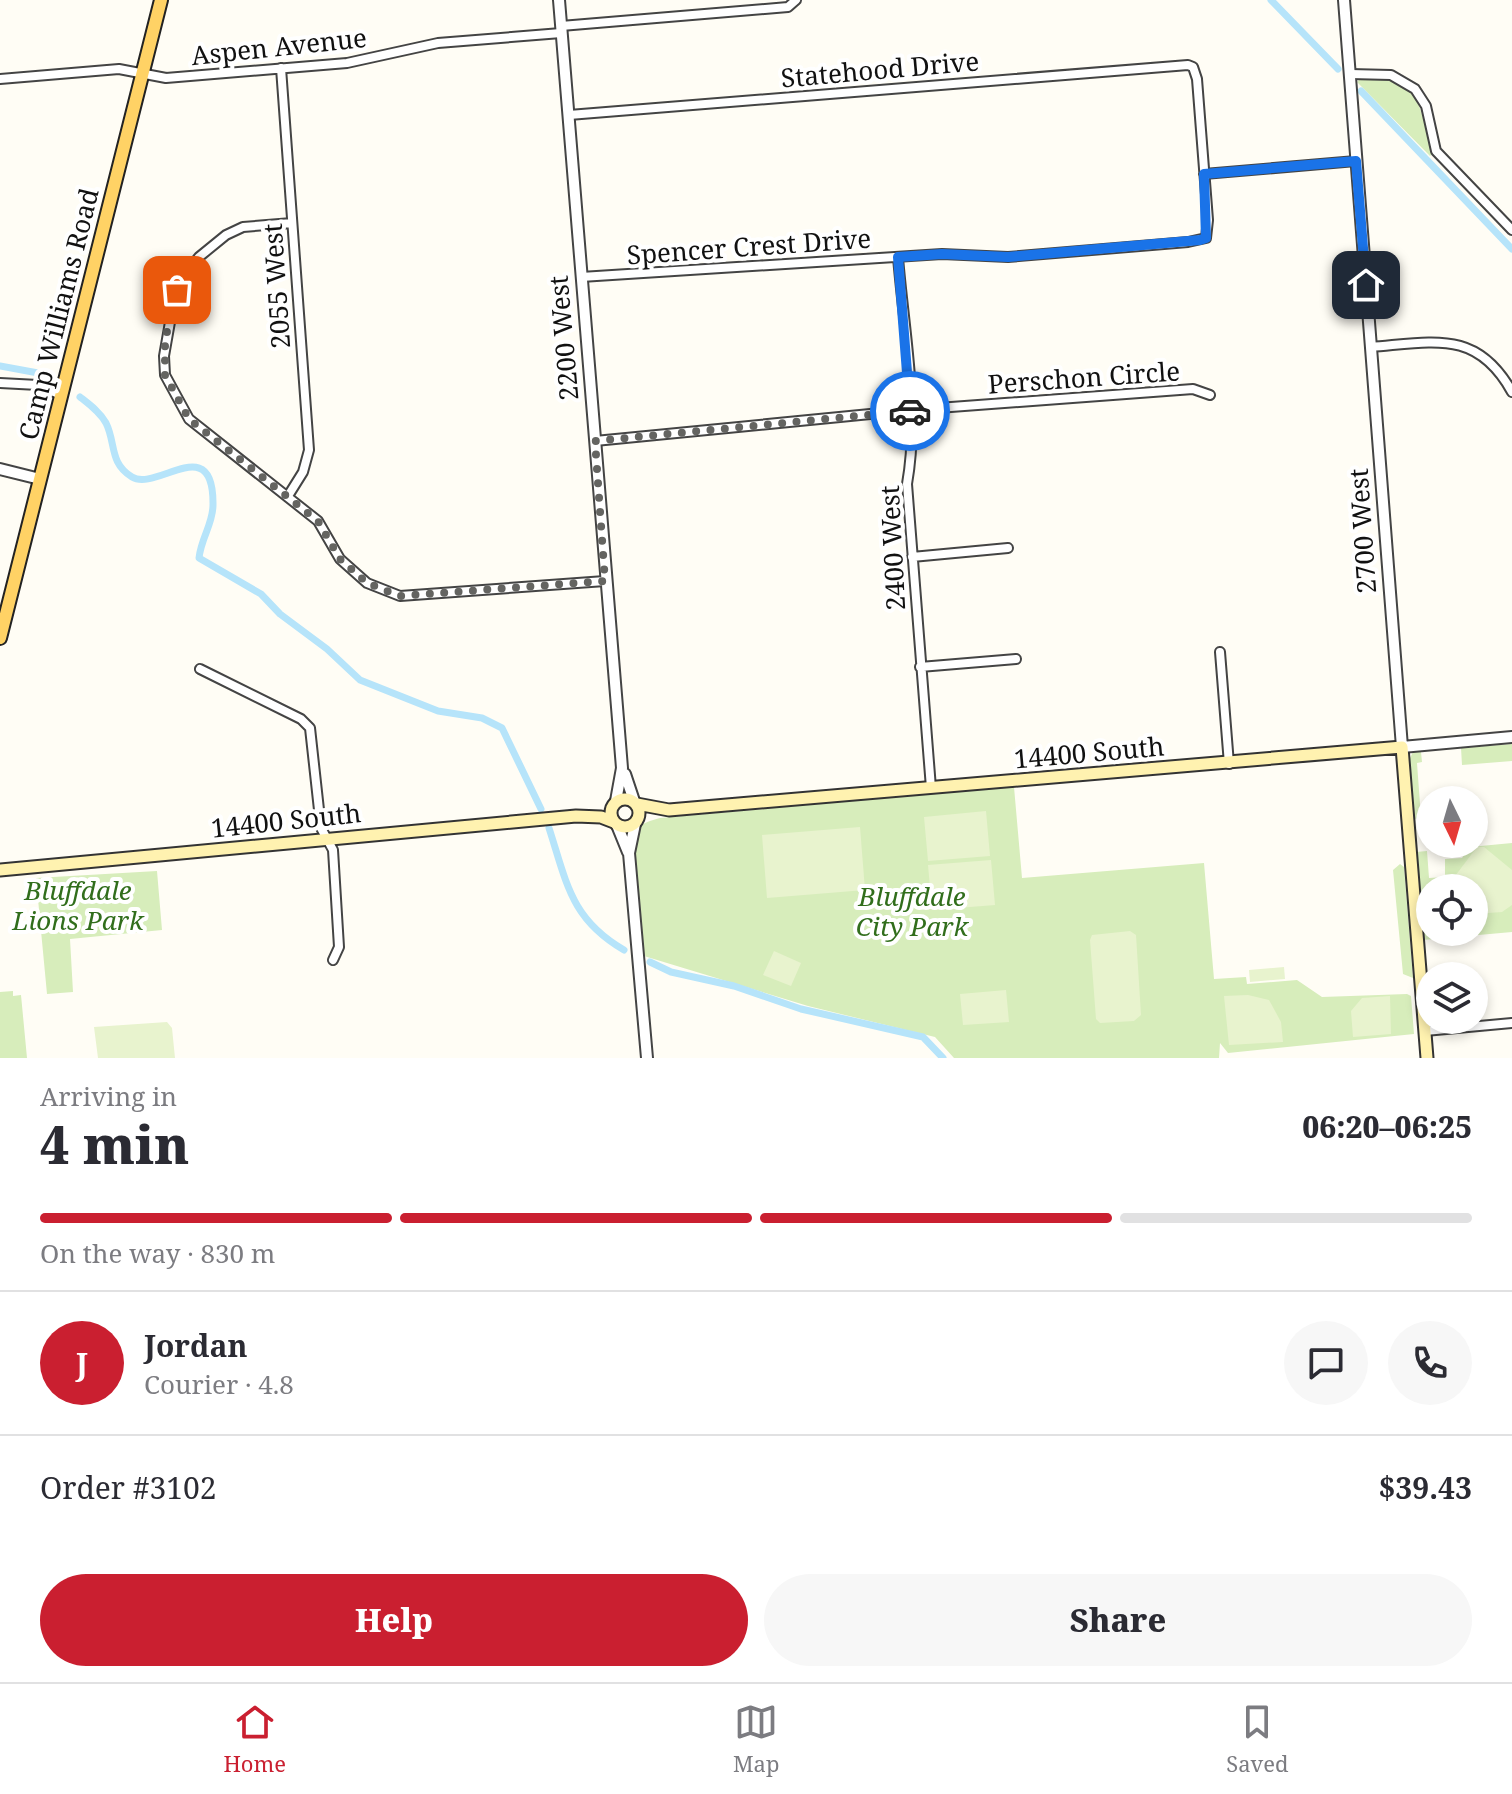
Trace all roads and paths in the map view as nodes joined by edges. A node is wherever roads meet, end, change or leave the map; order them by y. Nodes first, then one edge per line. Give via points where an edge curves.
1 (161, 0) edge
2 (559, 0) edge
3 (796, 0) edge
4 (1344, 0) edge
5 (561, 30) junction
6 (281, 68) junction
7 (143, 74) junction
8 (1350, 74) junction
9 (0, 79) edge
10 (569, 115) junction
11 (1356, 161) junction
12 (1204, 174) junction
13 (292, 223) junction
14 (1512, 230) edge
15 (898, 257) junction
16 (581, 277) junction
17 (1371, 347) junction
18 (0, 383) edge
19 (1512, 392) edge
20 (61, 395) junction
21 (1210, 395) dead end
22 (911, 410) junction
23 (595, 441) junction
24 (0, 469) edge
25 (40, 479) junction
26 (288, 496) junction
27 (1008, 548) dead end
28 (912, 557) junction
29 (605, 581) junction
30 (0, 638) edge
31 (1220, 652) dead end
32 (1016, 659) dead end
33 (920, 667) junction
34 (200, 669) dead end
35 (1512, 737) edge
36 (1402, 747) junction
37 (1229, 764) junction
38 (622, 768) junction
39 (931, 788) junction
40 (615, 803) junction
41 (636, 803) junction
42 (669, 810) junction
43 (576, 816) junction
44 (636, 823) junction
45 (616, 824) junction
46 (327, 840) junction
47 (629, 853) junction
48 (0, 870) edge
49 (333, 960) dead end
50 (1419, 962) edge
51 (1512, 1023) edge
52 (1488, 1025) edge
53 (1425, 1034) edge
54 (647, 1058) edge
55 (1427, 1058) edge

1 - 7 main road, Camp Williams Road
2 - 5 street, 2200 West
3 - 5 street, Aspen Avenue via 788,7
4 - 8 street, 2700 West
5 - 6 street, Aspen Avenue
5 - 10 street, 2200 West
6 - 7 street, Aspen Avenue via 166,78
6 - 13 street, 2055 West
7 - 9 street, Aspen Avenue via 119,69
7 - 20 main road, Camp Williams Road
8 - 11 street, 2700 West
8 - 14 street via 1391,75 1415,89 1426,106 1436,151
10 - 12 street, Statehood Drive via 1193,67
10 - 16 street, 2200 West
11 - 12 street
11 - 17 street, 2700 West
12 - 15 street, Spencer Crest Drive via 1206,238 1008,257
13 - 26 street, 2055 West via 309,450
13 - 26 street via 243,227 199,257 177,290 165,340 165,375 189,419
15 - 16 street, Spencer Crest Drive
15 - 22 street, 2400 West
16 - 23 street, 2200 West
17 - 19 street via 1459,344 1489,359
17 - 36 street, 2700 West
18 - 20 street via 38,385
20 - 25 main road, Camp Williams Road
21 - 22 street, Perschon Circle via 1193,389
22 - 23 street, Perschon Circle
22 - 28 street, 2400 West via 913,448 907,484
23 - 29 street, 2200 West
24 - 25 street
25 - 30 main road, Camp Williams Road
26 - 29 street via 318,521 340,559 367,583 400,596
27 - 28 street
28 - 33 street, 2400 West
29 - 38 street, 2200 West
31 - 37 street
32 - 33 street
33 - 39 street, 2400 West
34 - 46 street via 306,723 313,734 321,828
35 - 36 street, 14400 South
36 - 37 main road, 14400 South
36 - 50 main road, 2700 West
37 - 39 main road, 14400 South
38 - 40 street, 2200 West
38 - 41 street, 2200 West
39 - 42 main road, 14400 South
40 - 41 main road via 625,798
40 - 43 main road, 14400 South
40 - 45 main road via 611,814
41 - 42 main road, 14400 South
41 - 44 main road
42 - 44 main road, 14400 South
43 - 45 main road, 14400 South
43 - 46 main road, 14400 South
44 - 45 main road
44 - 47 street
45 - 47 street
46 - 48 main road, 14400 South
46 - 49 street via 333,850 339,947
47 - 54 street
51 - 52 street
53 - 55 main road, 2700 West

